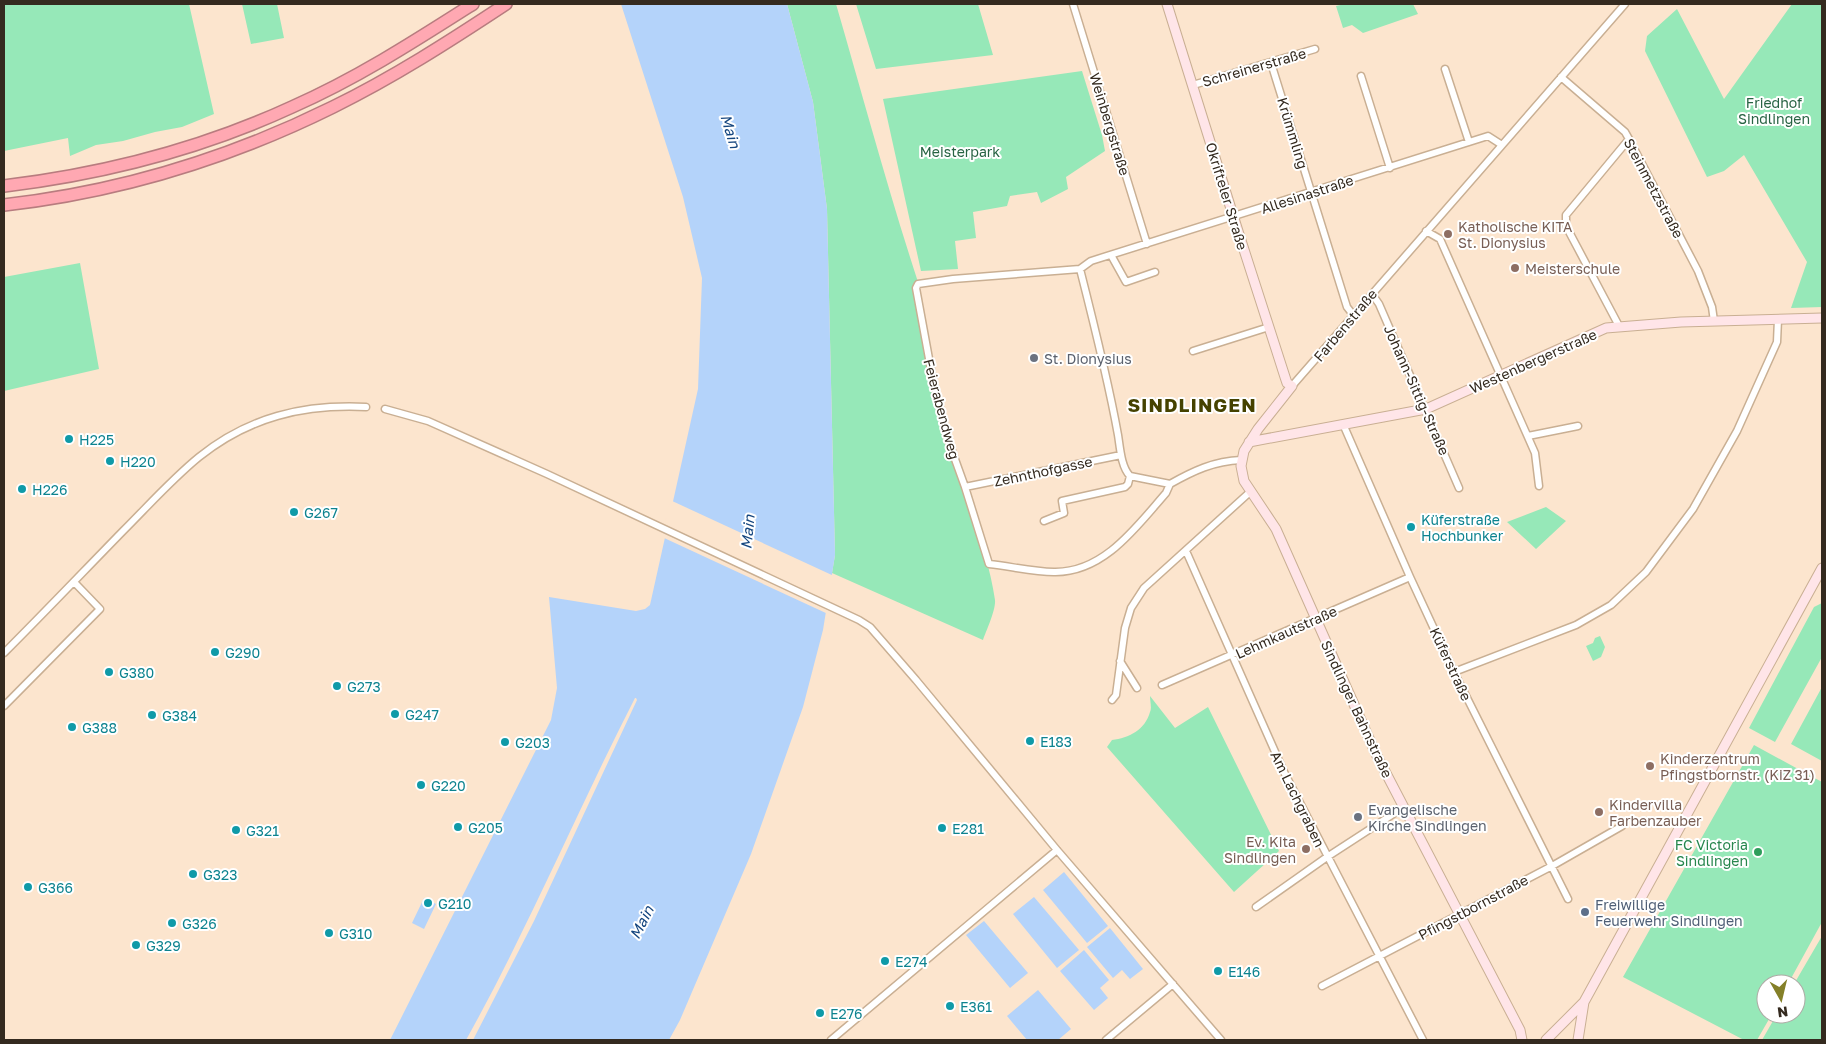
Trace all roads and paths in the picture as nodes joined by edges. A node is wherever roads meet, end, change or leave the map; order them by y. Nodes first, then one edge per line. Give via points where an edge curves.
1 (474, 4) edge
2 (506, 4) edge
3 (1073, 4) edge
4 (1167, 4) edge
5 (1625, 4) edge
6 (1315, 49) dead end
7 (1271, 63) junction
8 (1445, 69) dead end
9 (1362, 76) dead end
10 (1561, 78) junction
11 (1193, 85) junction
12 (1629, 139) junction
13 (1469, 142) junction
14 (1502, 145) junction
15 (1390, 168) junction
16 (4, 186) edge
17 (1312, 193) junction
18 (4, 205) edge
19 (1234, 218) junction
20 (1426, 231) junction
21 (1148, 244) junction
22 (1111, 255) junction
23 (1080, 269) junction
24 (1155, 272) dead end
25 (920, 283) joint
26 (1372, 294) junction
27 (1354, 316) junction
28 (1822, 318) edge
29 (1778, 319) junction
30 (1714, 321) junction
31 (1620, 326) junction
32 (1269, 327) junction
33 (1193, 351) dead end
34 (1501, 375) junction
35 (1292, 386) junction
36 (366, 407) dead end
37 (1426, 409) junction
38 (385, 410) dead end
39 (1344, 424) junction
40 (1578, 426) dead end
41 (1528, 436) junction
42 (1249, 442) junction
43 (1121, 455) junction
44 (1241, 460) junction
45 (1130, 476) junction
46 (1170, 484) junction
47 (1539, 486) dead end
48 (965, 487) junction
49 (1459, 488) dead end
50 (1250, 492) junction
51 (1044, 521) dead end
52 (1186, 551) junction
53 (1822, 568) edge
54 (1410, 577) junction
55 (74, 582) junction
56 (1819, 582) edge
57 (1316, 619) junction
58 (4, 653) edge
59 (1232, 655) junction
60 (1120, 661) junction
61 (1454, 672) junction
62 (1162, 685) dead end
63 (1138, 688) dead end
64 (1112, 700) dead end
65 (4, 706) edge
66 (1404, 807) junction
67 (1622, 826) dead end
68 (1057, 850) junction
69 (1327, 857) junction
70 (1552, 866) junction
71 (1568, 899) dead end
72 (1256, 908) dead end
73 (1460, 914) junction
74 (1380, 956) junction
75 (1173, 984) junction
76 (1322, 986) dead end
77 (1584, 1002) junction
78 (1522, 1037) edge
79 (831, 1040) edge
80 (1106, 1040) edge
81 (1220, 1040) edge
82 (1423, 1040) edge
83 (1530, 1040) edge
84 (1546, 1040) edge
85 (1578, 1040) edge

1 - 16 highway via 339,84 250,125 126,164
2 - 18 highway via 370,88 242,148 122,184
3 - 21 street, Weinbergstraße
4 - 11 street, Okrifteler Straße
5 - 10 street, Farbenstraße
6 - 7 street, Schreinerstraße
7 - 11 street, Schreinerstraße
7 - 17 street, Krümmling
8 - 13 street
9 - 15 street
10 - 12 street, Steinmetzstraße
10 - 14 street, Farbenstraße
11 - 19 street, Okrifteler Straße
12 - 30 street, Steinmetzstraße via 1698,271
12 - 31 street via 1566,215 1566,226
13 - 14 street, Allesinastraße via 1488,136
13 - 15 street, Allesinastraße
14 - 20 street, Farbenstraße
15 - 17 street, Allesinastraße
17 - 19 street, Allesinastraße
17 - 27 street, Krümmling via 1347,307
19 - 21 street, Allesinastraße
19 - 32 street, Okrifteler Straße
20 - 26 street, Farbenstraße
20 - 34 street via 1440,240
21 - 22 street, Allesinastraße
22 - 23 street, Allesinastraße
22 - 24 street via 1126,282
23 - 25 street, Allesinastraße
23 - 43 street via 1108,382
25 - 48 street, Feierabendweg via 916,288 933,382 947,437
26 - 27 street, Farbenstraße
26 - 37 street, Johann-Sittig-Straße
27 - 35 street, Farbenstraße
28 - 29 street, Westenbergerstraße
29 - 30 street, Westenbergerstraße
29 - 61 street via 1777,342 1737,431 1692,509 1646,572 1611,604 1576,625
30 - 31 street, Westenbergerstraße
31 - 34 street, Westenbergerstraße via 1606,328
32 - 33 street
32 - 35 street, Okrifteler Straße
34 - 37 street, Westenbergerstraße
34 - 41 street
35 - 42 street, Farbenstraße
36 - 55 street via 335,406 293,411 267,418 232,434 176,477
37 - 39 street, Westenbergerstraße
37 - 49 street, Johann-Sittig-Straße
38 - 68 street via 428,421 547,474 870,627
39 - 42 street, Westenbergerstraße
39 - 54 street, Küferstraße
40 - 41 street
41 - 47 street via 1535,453
42 - 44 street, Farbenstraße
43 - 45 street
43 - 48 street, Zehnthofgasse
44 - 46 street via 1202,468
44 - 50 street
45 - 46 street
45 - 51 street via 1125,487 1062,501 1064,513
46 - 48 street, Feierabendweg via 1116,548 1092,563 1054,572 989,564
50 - 52 street
50 - 57 street, Sindlinger Bahnstraße via 1276,529
52 - 59 street, Am Lachgraben
52 - 60 street via 1144,588 1131,608
53 - 56 street
54 - 57 street, Lehmkautstraße
54 - 61 street, Küferstraße
55 - 58 street
55 - 65 street via 100,609
56 - 77 street
57 - 59 street, Lehmkautstraße
57 - 66 street, Sindlinger Bahnstraße via 1376,754
59 - 62 street, Lehmkautstraße
59 - 69 street, Am Lachgraben via 1284,772
60 - 63 street
60 - 64 street via 1116,696
61 - 70 street, Küferstraße
66 - 69 street
66 - 73 street, Sindlinger Bahnstraße
67 - 70 street, Pfingstbornstraße
68 - 75 street
68 - 79 street
69 - 72 street
69 - 74 street, Am Lachgraben
70 - 71 street, Küferstraße
70 - 73 street, Pfingstbornstraße
73 - 74 street, Pfingstbornstraße
73 - 78 street, Sindlinger Bahnstraße
74 - 76 street, Pfingstbornstraße
74 - 82 street, Am Lachgraben
75 - 80 street
75 - 81 street
77 - 84 street
77 - 85 street
78 - 83 street, Sindlinger Bahnstraße

